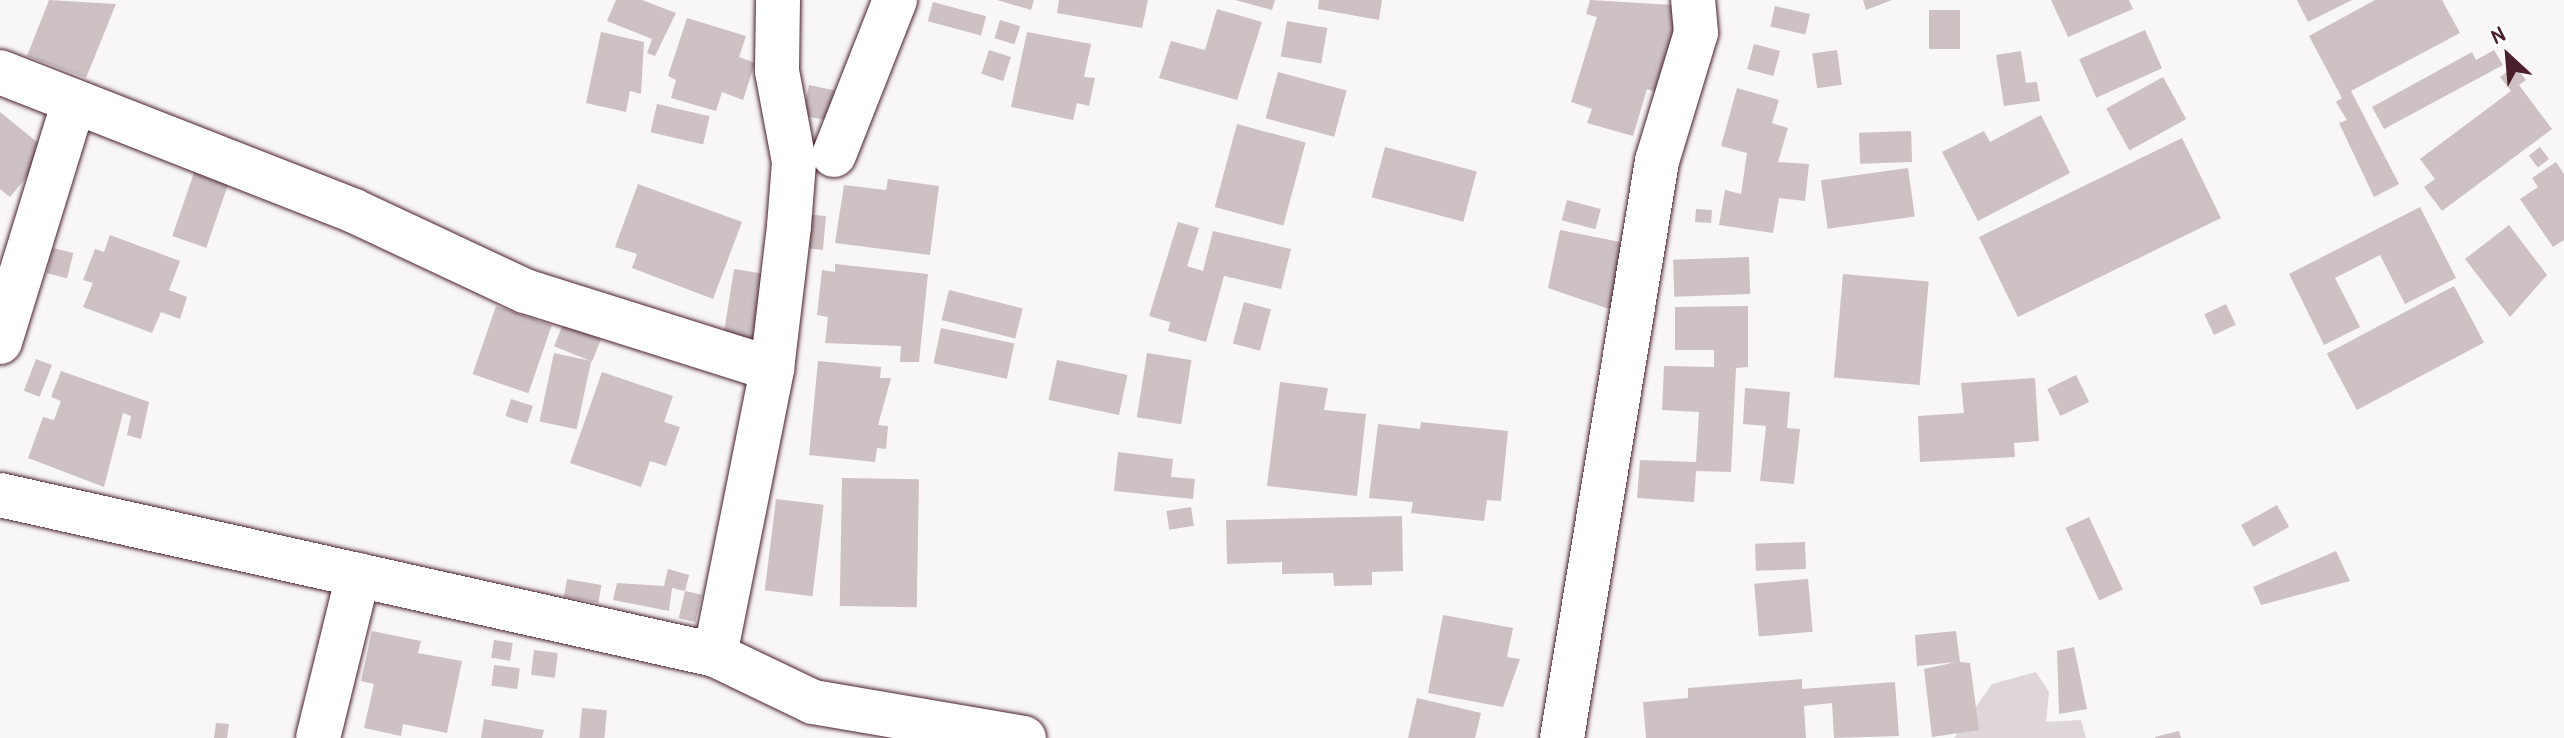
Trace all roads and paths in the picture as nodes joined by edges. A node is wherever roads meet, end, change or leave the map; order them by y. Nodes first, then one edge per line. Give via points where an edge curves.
1 (778, 0) edge
2 (895, 0) edge
3 (1693, 0) edge
4 (0, 72) edge
5 (74, 102) junction
6 (833, 158) junction
7 (0, 342) edge
8 (772, 369) junction
9 (0, 495) edge
10 (358, 575) junction
11 (715, 655) junction
12 (318, 738) edge
13 (1024, 738) edge
14 (1562, 738) edge

1 - 6 street via 777,71
2 - 6 street
3 - 14 street via 1696,33 1657,161
4 - 5 street
5 - 7 street
5 - 8 street via 354,211 525,291
6 - 8 street
8 - 11 street
9 - 10 street
10 - 11 street
10 - 12 street
11 - 13 street via 813,702

